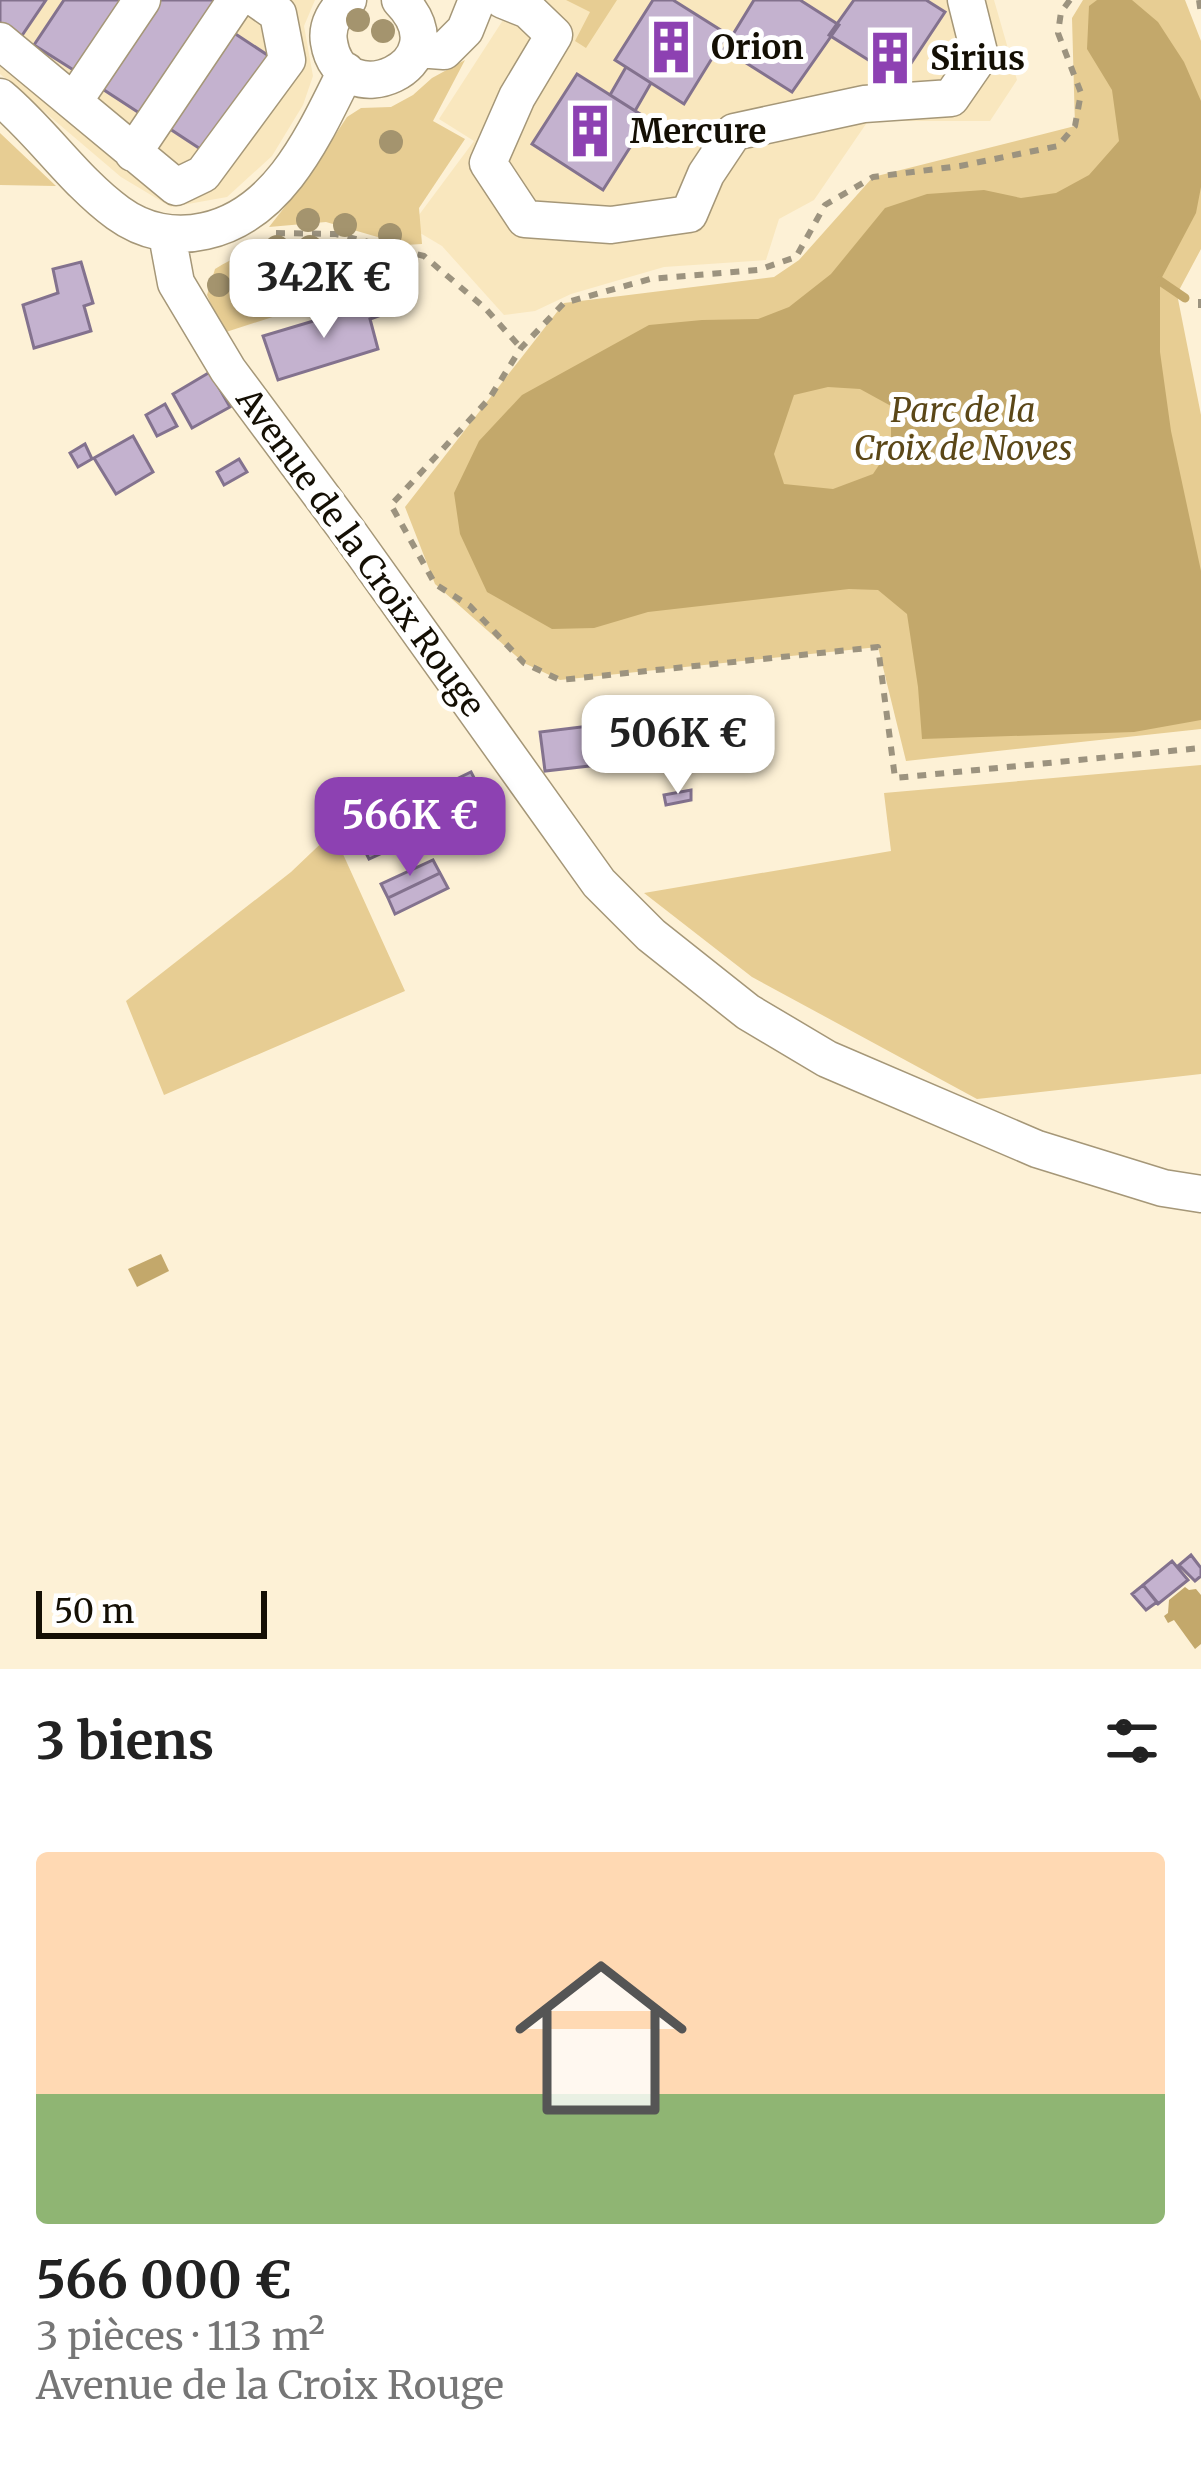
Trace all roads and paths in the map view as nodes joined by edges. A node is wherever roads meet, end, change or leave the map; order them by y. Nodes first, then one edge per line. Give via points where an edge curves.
1 (142, 0) edge
2 (236, 0) edge
3 (258, 0) edge
4 (302, 0) edge
5 (400, 0) edge
6 (477, 0) edge
7 (503, 0) edge
8 (966, 0) edge
9 (1070, 0) edge
10 (1199, 0) edge
11 (339, 13) edge
12 (1201, 14) edge
13 (0, 41) edge
14 (417, 49) junction
15 (346, 71) junction
16 (0, 97) edge
17 (74, 101) junction
18 (133, 153) junction
19 (274, 233) dead end
20 (167, 235) junction
21 (1201, 299) edge
22 (1201, 316) edge
23 (521, 348) junction
24 (1201, 748) edge
25 (1201, 1195) edge

1 - 17 street
2 - 18 street
3 - 18 street via 278,14 287,60 202,174 176,187
4 - 11 street
5 - 14 street via 412,12
6 - 14 street via 465,30 443,51
7 - 8 street via 554,35 488,163 525,219 611,225 689,214 734,133 864,104 951,98 980,56
9 - 23 path via 1058,33 1081,93 1075,126 1058,146 873,177 825,205 796,257 758,271 650,279 564,303
10 - 12 path
11 - 15 street via 329,43
13 - 17 street
14 - 15 street via 387,79
15 - 20 street via 316,133 254,208 227,226
16 - 20 street via 121,216
17 - 18 street
19 - 23 path via 336,234 424,256
20 - 25 street, Avenue de la Croix Rouge via 176,283 228,370 599,884 651,934 748,1012 827,1059 1037,1149
21 - 22 path
23 - 24 path via 489,399 392,505 435,584 470,606 524,663 560,680 878,647 895,778

